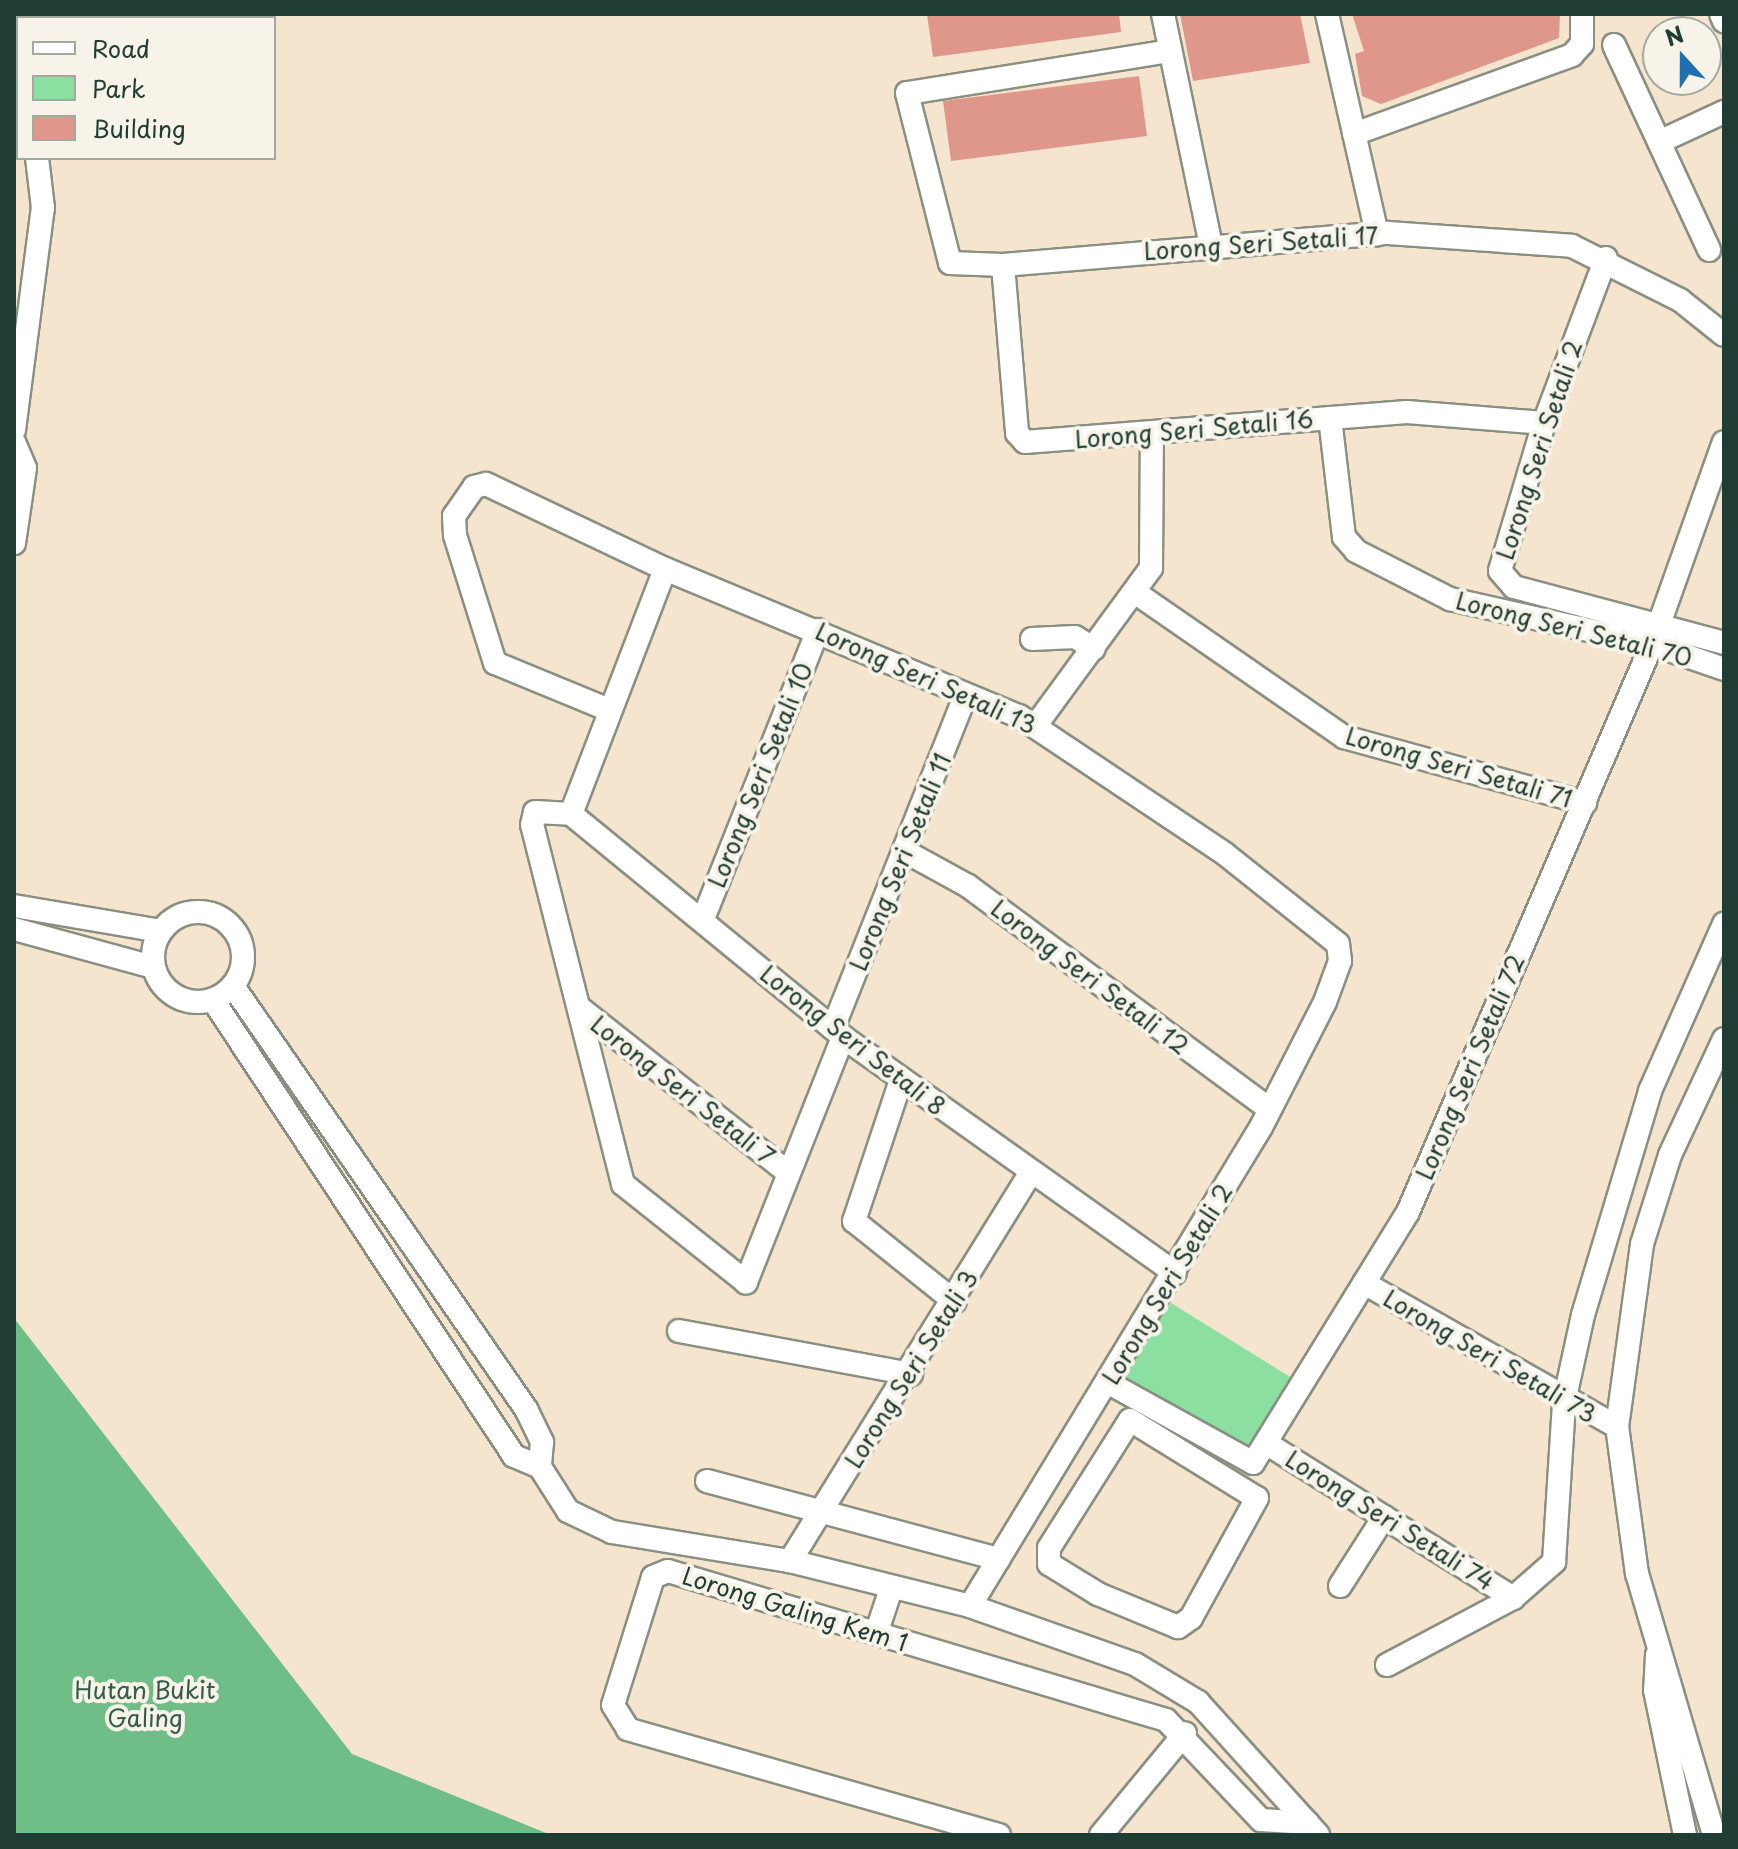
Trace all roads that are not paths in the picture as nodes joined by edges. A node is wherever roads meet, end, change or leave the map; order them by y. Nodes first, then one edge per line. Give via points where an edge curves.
1 (1163, 14) edge
2 (1327, 14) edge
3 (1582, 14) edge
4 (1721, 14) edge
5 (1724, 21) edge
6 (1614, 45) dead end
7 (1170, 51) junction
8 (1724, 112) edge
9 (1354, 134) junction
10 (1659, 142) junction
11 (37, 160) edge
12 (1377, 234) junction
13 (1211, 245) junction
14 (1709, 250) dead end
15 (1606, 258) junction
16 (1003, 265) junction
17 (1724, 335) edge
18 (18, 368) edge
19 (1330, 418) junction
20 (1544, 423) junction
21 (14, 430) edge
22 (1152, 434) junction
23 (14, 442) edge
24 (1724, 442) edge
25 (14, 543) edge
26 (665, 569) junction
27 (1136, 593) junction
28 (818, 630) junction
29 (1655, 635) junction
30 (1032, 639) dead end
31 (1724, 643) edge
32 (1094, 649) junction
33 (1724, 669) edge
34 (965, 696) junction
35 (609, 710) junction
36 (1036, 725) junction
37 (1585, 803) junction
38 (571, 814) junction
39 (906, 852) junction
40 (14, 906) edge
41 (703, 919) junction
42 (1724, 924) edge
43 (14, 929) edge
44 (160, 931) junction
45 (1341, 951) joint
46 (153, 967) junction
47 (233, 986) junction
48 (213, 1000) junction
49 (581, 1009) junction
50 (838, 1032) junction
51 (1724, 1039) edge
52 (901, 1080) junction
53 (1269, 1109) junction
54 (786, 1171) junction
55 (1029, 1176) junction
56 (1175, 1273) junction
57 (1364, 1283) junction
58 (955, 1302) junction
59 (679, 1331) dead end
60 (911, 1374) junction
61 (1107, 1382) junction
62 (1564, 1402) junction
63 (1617, 1427) junction
64 (1266, 1443) junction
65 (1067, 1448) junction
66 (1098, 1466) junction
67 (540, 1467) junction
68 (707, 1481) dead end
69 (824, 1509) junction
70 (1384, 1517) junction
71 (999, 1559) junction
72 (790, 1561) junction
73 (1340, 1586) dead end
74 (891, 1589) junction
75 (1513, 1598) junction
76 (970, 1606) junction
77 (877, 1631) junction
78 (1657, 1655) junction
79 (1387, 1665) dead end
80 (1185, 1733) junction
81 (1313, 1829) edge
82 (999, 1835) edge
83 (1101, 1835) edge
84 (1685, 1835) edge
85 (1714, 1835) edge

1 - 7 street
2 - 9 street
3 - 9 street via 1578,50
4 - 5 street
6 - 10 street
7 - 13 street
7 - 16 street, Lorong Seri Setali 17 via 907,93 946,254 959,267
8 - 10 street
9 - 12 street
10 - 14 street
11 - 18 street via 43,208
12 - 13 street, Lorong Seri Setali 17
12 - 15 street, Lorong Seri Setali 17 via 1572,246
13 - 16 street, Lorong Seri Setali 17
15 - 17 street, Lorong Seri Setali 17
15 - 20 street, Lorong Seri Setali 2
16 - 22 street, Lorong Seri Setali 16 via 1021,440
18 - 21 street
19 - 20 street, Lorong Seri Setali 16 via 1425,412
19 - 22 street, Lorong Seri Setali 16
19 - 29 street, Lorong Seri Setali 70 via 1344,537 1356,551 1450,599
20 - 29 street, Lorong Seri Setali 2 via 1500,563 1505,581
22 - 27 street via 1155,550
23 - 25 street via 25,468
24 - 29 street, Lorong Seri Setali 72
26 - 28 street, Lorong Seri Setali 13
26 - 35 street
26 - 35 street, Lorong Seri Setali 13 via 486,484 467,491 454,516 455,535 495,663
27 - 32 street
27 - 37 street, Lorong Seri Setali 71 via 1344,737
28 - 34 street, Lorong Seri Setali 13
28 - 41 street, Lorong Seri Setali 10
29 - 31 street
29 - 33 street, Lorong Seri Setali 70
29 - 37 street, Lorong Seri Setali 72
30 - 32 street via 1075,637
32 - 36 street
34 - 36 street, Lorong Seri Setali 13
34 - 39 street, Lorong Seri Setali 11
35 - 38 street
36 - 45 street, Lorong Seri Setali 13 via 1332,933
37 - 57 street, Lorong Seri Setali 72 via 1408,1212
38 - 41 street, Lorong Seri Setali 8
38 - 49 street via 535,812 532,825
39 - 50 street, Lorong Seri Setali 11
39 - 53 street, Lorong Seri Setali 12 via 968,886
40 - 44 street
41 - 50 street, Lorong Seri Setali 8
42 - 62 street via 1632,1144
43 - 46 street
44 - 46 street
44 - 47 street via 198,912 225,921 241,945
45 - 53 street, Lorong Seri Setali 2 via 1325,1002
46 - 48 street via 183,1000
47 - 48 street
47 - 67 street via 526,1409 542,1442
48 - 67 street via 514,1456
49 - 54 street, Lorong Seri Setali 7
49 - 54 street, Lorong Seri Setali 11 via 623,1184 746,1282
50 - 52 street, Lorong Seri Setali 8
50 - 54 street, Lorong Seri Setali 11
51 - 63 street via 1670,1155 1642,1244
52 - 55 street, Lorong Seri Setali 8
52 - 58 street via 854,1221
53 - 56 street, Lorong Seri Setali 2
55 - 56 street, Lorong Seri Setali 8
55 - 58 street, Lorong Seri Setali 3
56 - 61 street, Lorong Seri Setali 2
57 - 62 street, Lorong Seri Setali 73
57 - 64 street, Lorong Seri Setali 72
58 - 60 street, Lorong Seri Setali 3
59 - 60 street
60 - 69 street, Lorong Seri Setali 3
61 - 64 street, Lorong Seri Setali 72 via 1245,1464 1253,1463
61 - 65 street, Lorong Seri Setali 2
62 - 63 street, Lorong Seri Setali 73
62 - 75 street via 1554,1562
63 - 78 street via 1634,1561
64 - 70 street, Lorong Seri Setali 74
65 - 66 street
65 - 71 street, Lorong Seri Setali 2
66 - 66 street via 1130,1420 1257,1498 1184,1624 1170,1628 1049,1564 1049,1548
67 - 72 street via 558,1499 592,1527
68 - 69 street
69 - 71 street
69 - 72 street, Lorong Seri Setali 3
70 - 73 street
70 - 75 street, Lorong Seri Setali 74
71 - 76 street, Lorong Seri Setali 2
72 - 74 street
74 - 76 street
74 - 77 street
75 - 79 street
76 - 81 street via 1116,1656 1186,1692
77 - 80 street, Lorong Galing Kem 1 via 1166,1720
77 - 82 street, Lorong Galing Kem 1 via 660,1573 628,1646 615,1712 628,1729
78 - 84 street via 1655,1690
78 - 85 street via 1673,1686
80 - 81 street, Lorong Galing Kem 1 via 1261,1820
80 - 83 street

